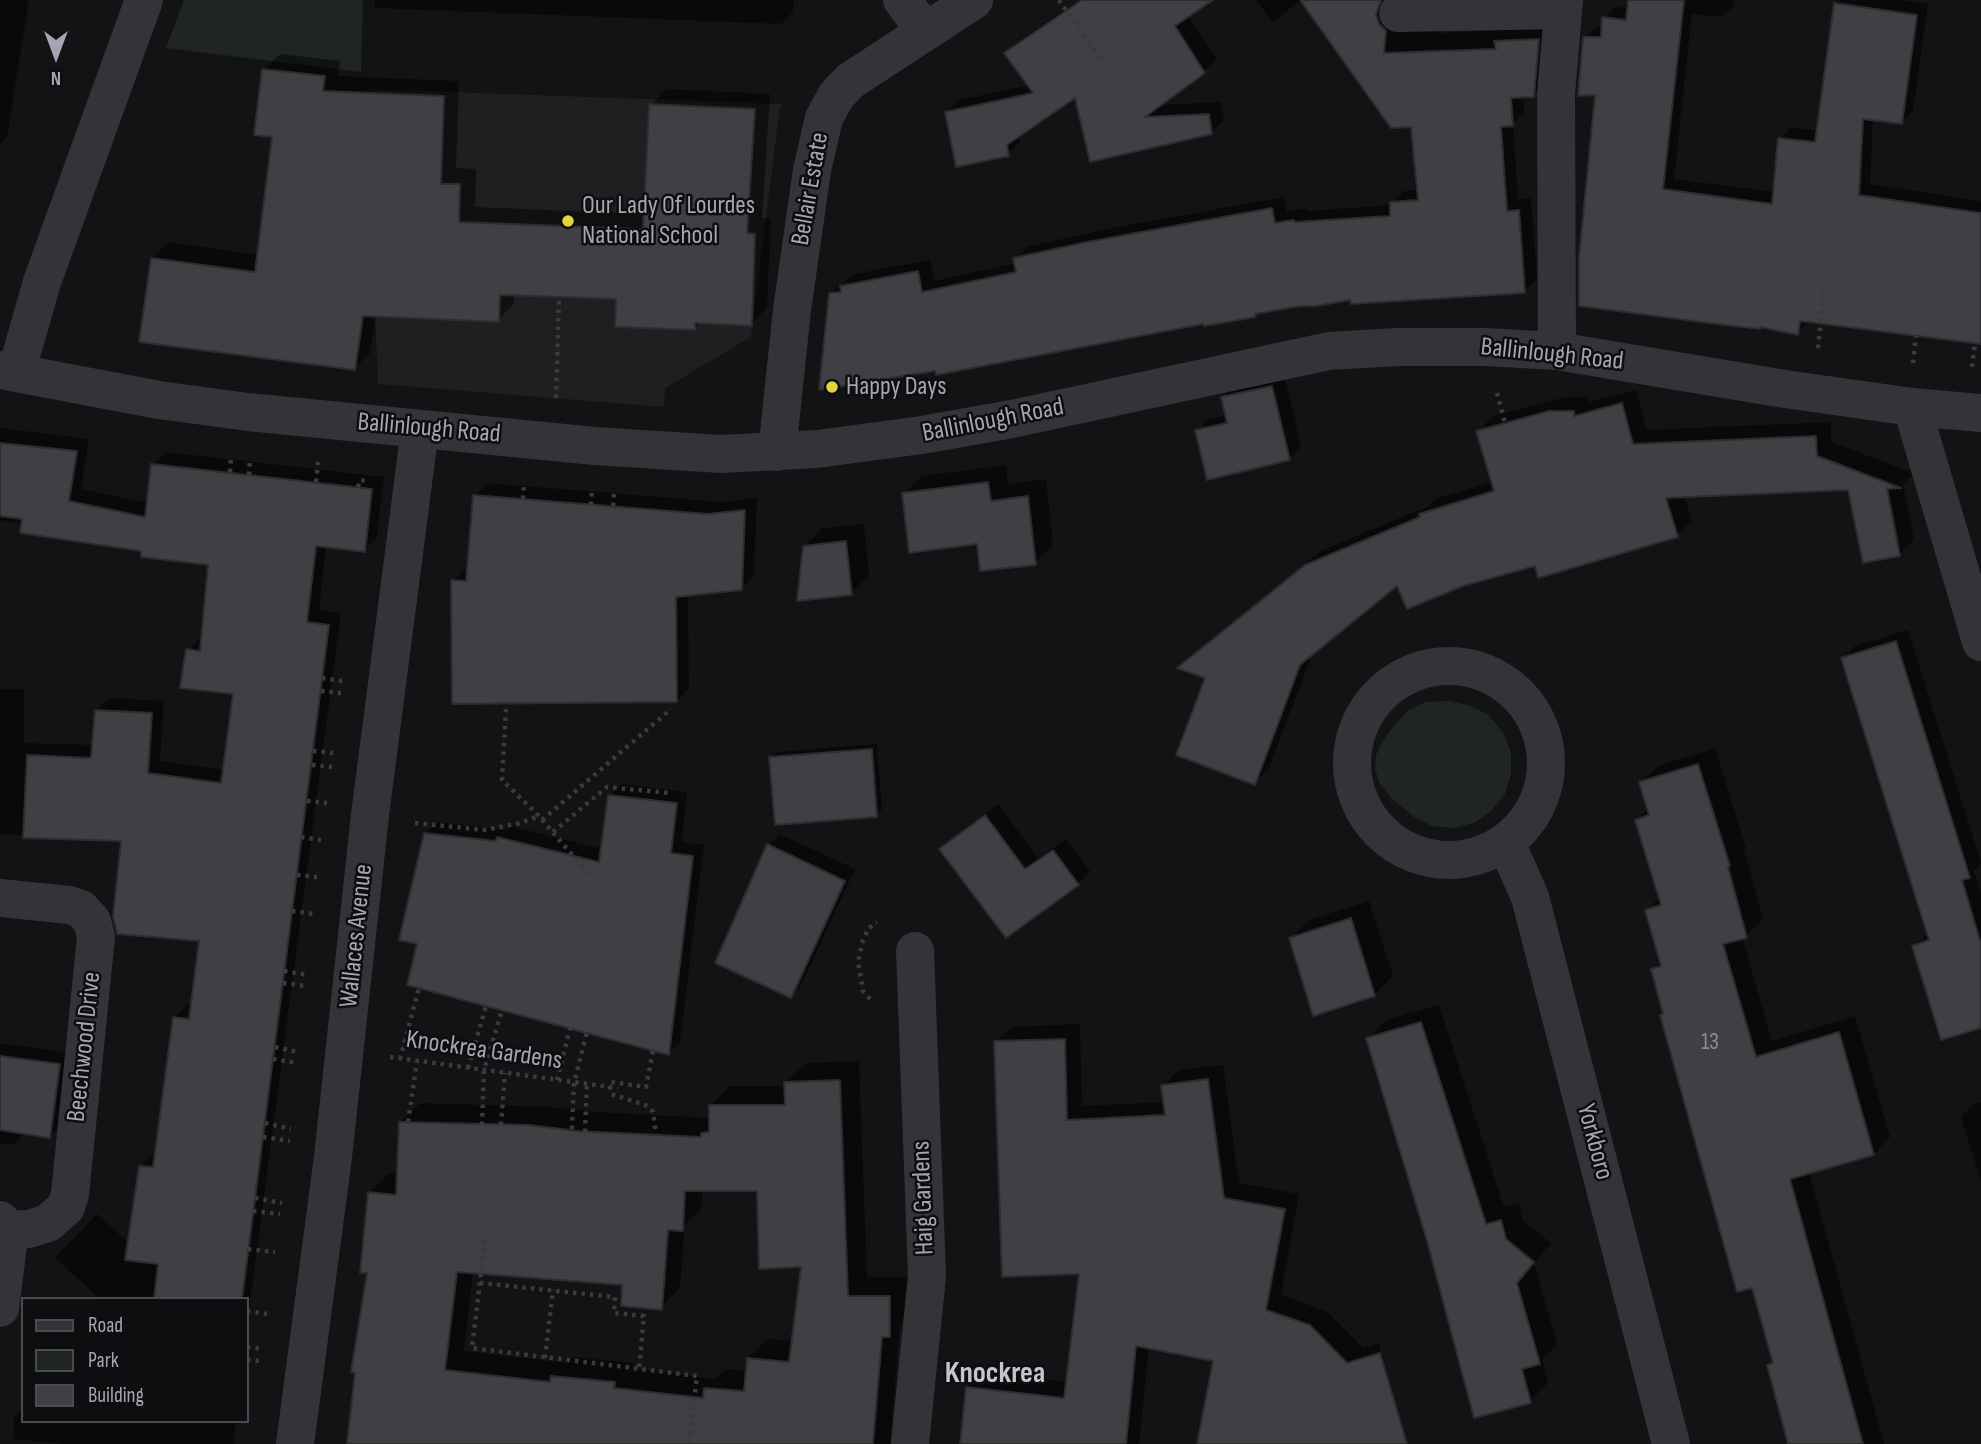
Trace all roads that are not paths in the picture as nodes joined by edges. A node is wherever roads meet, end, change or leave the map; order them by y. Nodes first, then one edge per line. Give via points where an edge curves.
1 (144, 0) edge
2 (902, 0) edge
3 (974, 0) edge
4 (1563, 5) edge
5 (1398, 13) dead end
6 (925, 31) junction
7 (1557, 351) junction
8 (8, 371) edge
9 (1912, 407) junction
10 (1981, 413) edge
11 (420, 429) junction
12 (777, 452) junction
13 (1981, 642) edge
14 (1506, 843) junction
15 (0, 898) edge
16 (915, 951) dead end
17 (5, 1225) edge
18 (0, 1308) edge
19 (295, 1444) edge
20 (910, 1444) edge
21 (1671, 1444) edge

1 - 8 street
2 - 6 street
3 - 6 street, Bellair Estate
4 - 5 street
4 - 7 street via 1556,94
6 - 12 street, Bellair Estate via 850,81 824,118 812,170
7 - 9 street, Ballinlough Road
7 - 12 street, Ballinlough Road via 1485,346 1329,351 991,423
8 - 11 street, Ballinlough Road via 159,400
9 - 10 street, Ballinlough Road
9 - 13 street
11 - 12 street, Ballinlough Road via 669,451
11 - 19 street, Wallaces Avenue
14 - 14 street via 1477,857 1445,860 1413,854 1385,837 1365,813 1353,782 1352,751 1362,719 1378,696 1407,675 1438,666 1470,668 1500,680 1525,701 1541,729 1547,760 1543,792 1529,820
14 - 21 street, Yorkboro via 1530,897
15 - 17 street, Beechwood Drive via 81,909 92,921 96,937 70,1195 66,1207 48,1223 29,1229
16 - 20 street, Haig Gardens via 926,1276
17 - 18 street, Beechwood Drive

